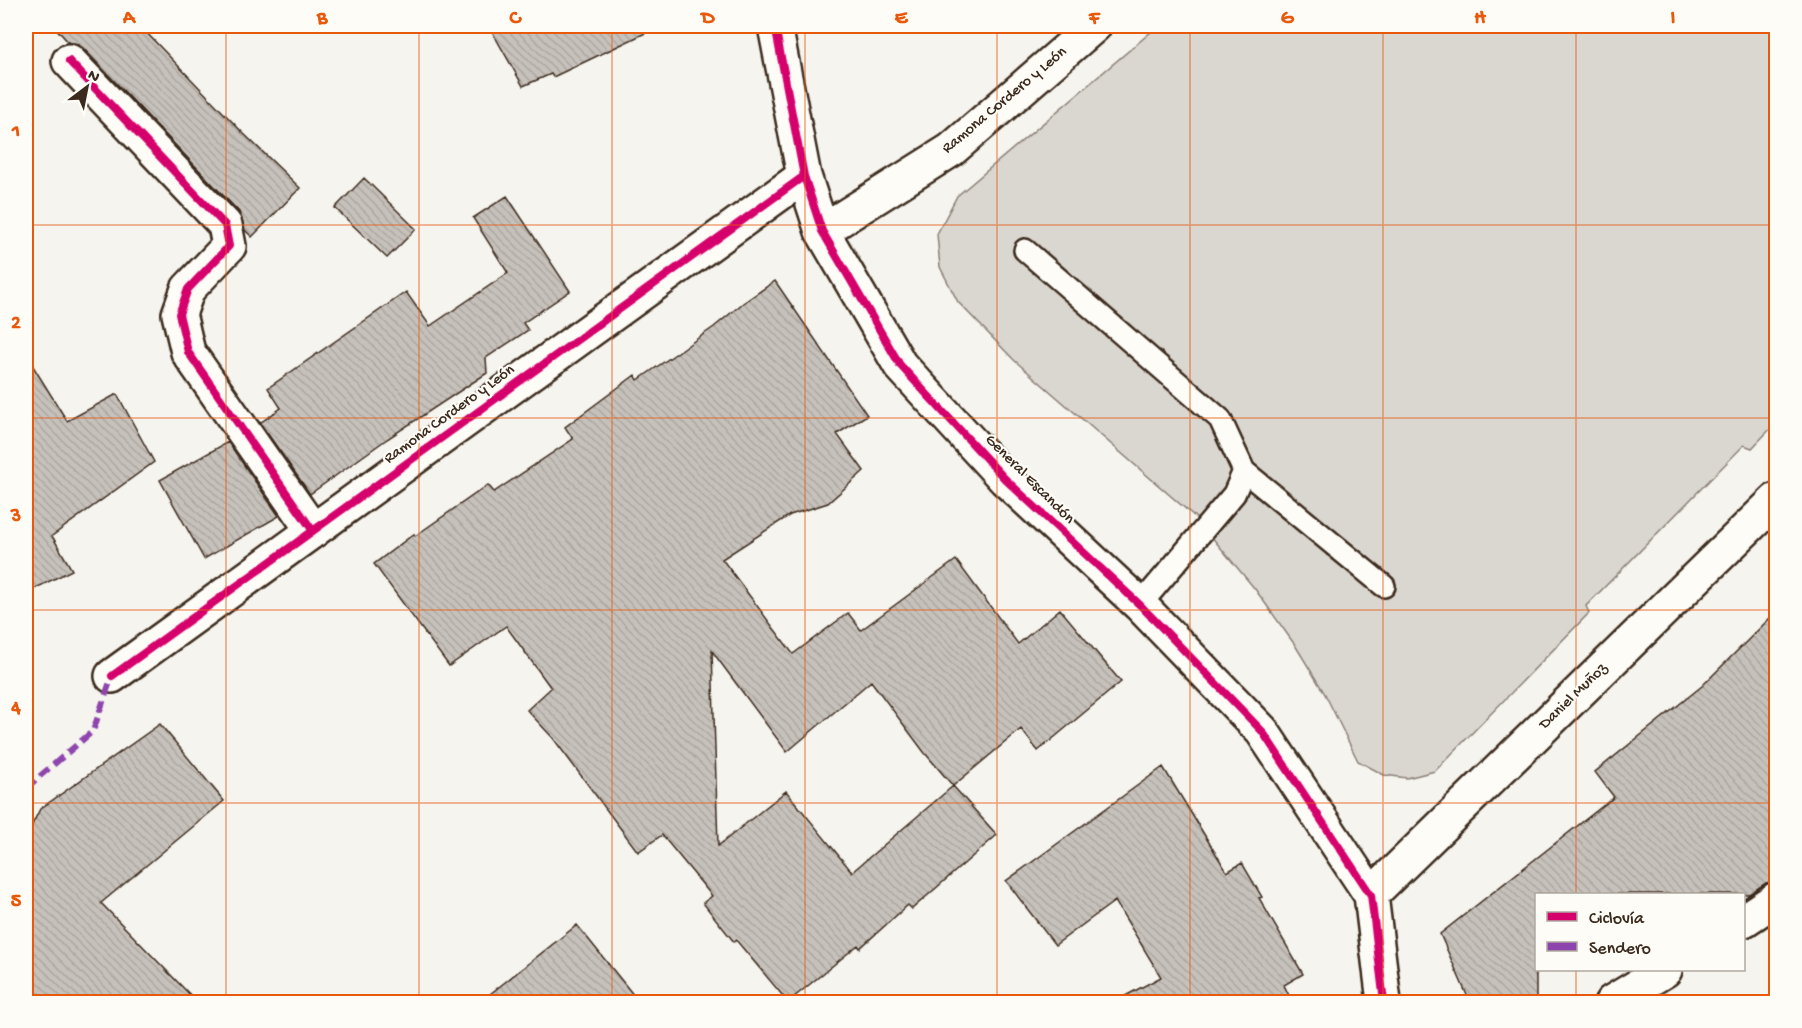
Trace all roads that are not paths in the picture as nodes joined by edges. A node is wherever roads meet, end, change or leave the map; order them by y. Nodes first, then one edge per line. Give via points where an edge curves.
1 (775, 26) edge
2 (1094, 26) edge
3 (69, 61) dead end
4 (804, 176) junction
5 (822, 231) junction
6 (1025, 250) dead end
7 (1244, 471) junction
8 (1776, 500) edge
9 (314, 531) junction
10 (1384, 586) dead end
11 (1140, 605) junction
12 (112, 676) dead end
13 (1371, 895) junction
14 (1776, 899) edge
15 (1745, 919) edge
16 (1662, 971) edge
17 (1384, 1002) edge
18 (1612, 1002) edge

1 - 4 street, General Escandón
2 - 5 street, Ramona Cordero y León via 951,150
3 - 9 street via 225,225 229,246 188,289 179,314 188,352
4 - 5 street, General Escandón
4 - 9 street, Ramona Cordero y León
5 - 11 street, General Escandón via 900,364 1005,479
6 - 7 lane via 1220,419
7 - 10 lane
7 - 11 lane via 1234,494
8 - 13 street, Daniel Muñoz
9 - 12 street, Ramona Cordero y León
11 - 13 street, General Escandón via 1262,731
13 - 17 street
14 - 15 street
16 - 18 street

